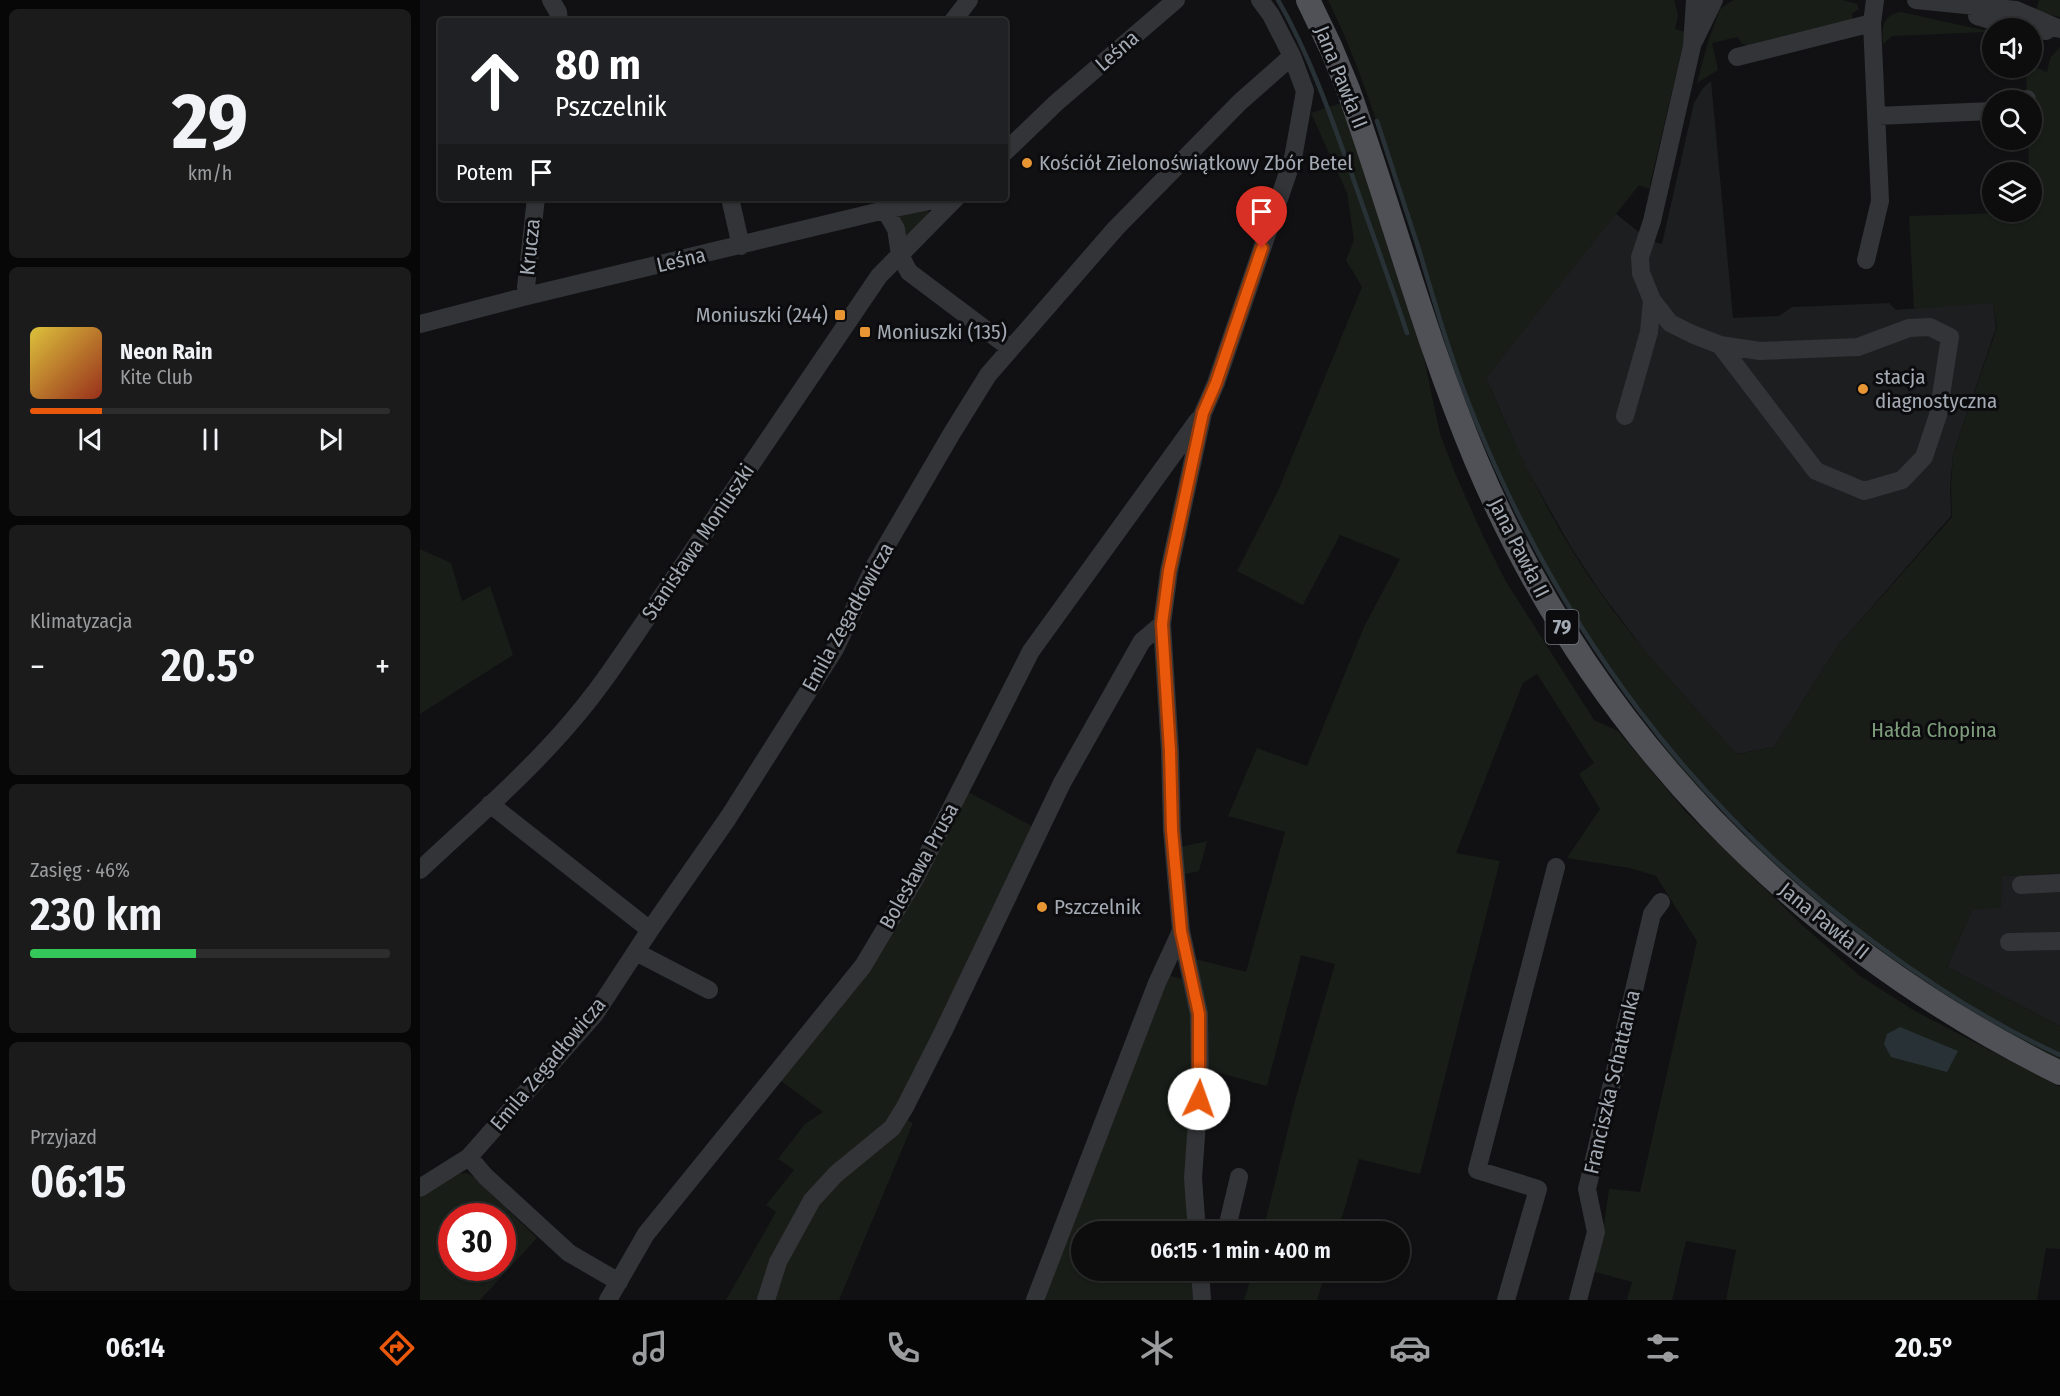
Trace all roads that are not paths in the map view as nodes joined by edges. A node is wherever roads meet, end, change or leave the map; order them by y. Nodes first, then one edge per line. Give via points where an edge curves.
1 (551, 0) edge
2 (969, 0) edge
3 (1260, 0) edge
4 (1308, 0) edge
5 (1695, 0) edge
6 (1714, 0) edge
7 (1875, 0) edge
8 (1916, 0) edge
9 (1164, 4) edge
10 (1941, 4) junction
11 (2017, 5) edge
12 (559, 18) edge
13 (955, 18) edge
14 (1987, 18) edge
15 (2003, 18) edge
16 (1872, 23) junction
17 (2042, 29) edge
18 (2060, 31) edge
19 (1692, 46) junction
20 (1292, 57) junction
21 (1737, 57) dead end
22 (1982, 111) edge
23 (1876, 116) junction
24 (1008, 149) edge
25 (536, 201) edge
26 (731, 201) edge
27 (929, 201) edge
28 (953, 201) edge
29 (885, 210) junction
30 (739, 240) junction
31 (900, 255) junction
32 (1866, 260) dead end
33 (527, 296) junction
34 (1652, 300) junction
35 (420, 324) edge
36 (1720, 345) junction
37 (1010, 348) junction
38 (1203, 413) junction
39 (1625, 416) dead end
40 (1162, 624) junction
41 (490, 804) junction
42 (1556, 867) dead end
43 (420, 870) edge
44 (2060, 883) edge
45 (2021, 885) dead end
46 (1661, 902) dead end
47 (650, 930) junction
48 (1181, 931) junction
49 (2060, 941) edge
50 (2009, 942) dead end
51 (636, 952) junction
52 (709, 990) dead end
53 (2060, 1074) edge
54 (469, 1157) junction
55 (1239, 1177) dead end
56 (420, 1188) edge
57 (1196, 1221) edge
58 (1229, 1221) edge
59 (1201, 1281) edge
60 (619, 1282) junction
61 (608, 1300) edge
62 (766, 1300) edge
63 (1035, 1300) edge
64 (1202, 1300) edge
65 (1506, 1300) edge
66 (1578, 1300) edge

1 - 12 street
2 - 13 street
3 - 20 street
4 - 53 main road, Jana Pawła II / 79 via 1348,89 1434,349 1476,461 1526,565 1600,684 1644,743 1710,819 1807,910 1922,996
5 - 19 street
6 - 19 street
7 - 16 street
8 - 10 street
9 - 24 street, Leśna
10 - 11 street
10 - 14 street
11 - 15 street
11 - 18 street
16 - 21 street
16 - 23 street
17 - 18 street
19 - 34 street via 1652,221 1640,257 1641,273
20 - 37 street, Emila Zegadłowicza via 1240,102 1116,228
20 - 38 street via 1305,91 1293,158
22 - 23 street
23 - 32 street via 1880,201
25 - 33 street, Krucza
26 - 30 street
27 - 29 street, Leśna
28 - 31 street, Stanisława Moniuszki
29 - 30 street, Leśna
29 - 31 street via 896,229
30 - 33 street, Leśna
31 - 37 street via 909,272
31 - 41 street, Stanisława Moniuszki via 867,293 609,673 550,746
33 - 35 street, Leśna
34 - 36 street via 1670,322
34 - 39 street via 1650,332
36 - 36 street via 1816,471 1863,491 1902,480 1924,457 1938,415 1950,337 1930,327 1910,328 1858,347 1760,351
37 - 47 street, Emila Zegadłowicza via 952,433 876,566 835,649 728,818
38 - 40 street via 1169,571
38 - 60 street, Bolesława Prusa via 1032,651 916,877 863,966 646,1234
40 - 48 street
40 - 62 street via 1142,641 1062,783 905,1107 892,1128 836,1174 812,1200 777,1262
41 - 43 street, Stanisława Moniuszki
41 - 47 street
42 - 65 street via 1477,1170 1538,1189
44 - 45 street
46 - 66 street, Franciszka Schattanka via 1652,914 1587,1189 1596,1232
47 - 51 street, Emila Zegadłowicza
48 - 57 street via 1199,1014 1200,1079 1193,1178
48 - 63 street via 1156,983
49 - 50 street
51 - 52 street
51 - 54 street, Emila Zegadłowicza via 581,1031
54 - 56 street, Emila Zegadłowicza
54 - 60 street via 569,1253
55 - 58 street
59 - 64 street
60 - 61 street, Bolesława Prusa

